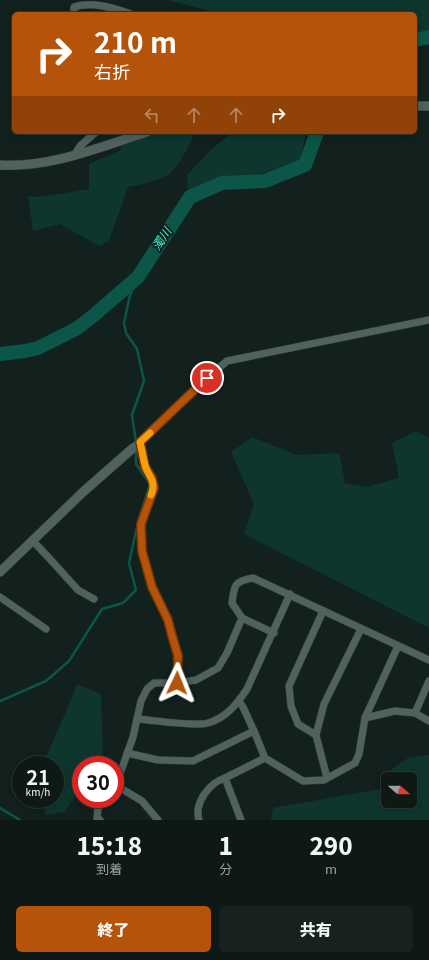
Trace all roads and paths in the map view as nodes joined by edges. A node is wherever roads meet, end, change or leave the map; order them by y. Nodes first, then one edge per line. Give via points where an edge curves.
1 (74, 12) edge
2 (125, 12) edge
3 (417, 106) edge
4 (429, 106) edge
5 (94, 134) edge
6 (141, 134) edge
7 (74, 156) junction
8 (0, 165) edge
9 (429, 320) edge
10 (137, 445) junction
11 (32, 540) junction
12 (0, 572) edge
13 (290, 594) junction
14 (0, 597) edge
15 (94, 599) dead end
16 (322, 611) junction
17 (242, 618) junction
18 (46, 629) dead end
19 (361, 629) junction
20 (274, 633) junction
21 (398, 646) junction
22 (429, 660) edge
23 (429, 681) edge
24 (177, 683) junction
25 (239, 702) junction
26 (415, 713) junction
27 (365, 718) junction
28 (137, 719) junction
29 (429, 721) edge
30 (254, 730) junction
31 (316, 735) junction
32 (127, 753) junction
33 (265, 758) junction
34 (124, 763) edge
35 (225, 778) junction
36 (327, 778) junction
37 (124, 792) edge
38 (98, 808) edge
39 (100, 820) edge
40 (158, 820) edge
41 (199, 820) edge
42 (241, 820) edge

1 - 2 street via 74,7 82,4
3 - 4 street
5 - 7 street via 80,146
6 - 7 street
7 - 8 street via 19,166
9 - 10 street via 226,361
10 - 11 street
10 - 24 street via 154,488 141,524 142,551 152,587 168,620 178,656
11 - 12 street
11 - 15 street via 78,590
13 - 16 street
13 - 17 street via 253,578 241,580 234,587 232,603
13 - 20 street
14 - 18 street
16 - 19 street
16 - 31 street via 290,686 291,706 298,724
17 - 20 street
17 - 24 street via 218,668 196,680
19 - 21 street
19 - 31 street via 324,704
20 - 25 street
21 - 22 street
21 - 27 street
23 - 26 street
24 - 28 street via 154,683 147,689
25 - 28 street via 229,712 208,723 187,724
25 - 30 street
26 - 27 street via 395,711
26 - 29 street
27 - 36 street via 355,763
28 - 32 street
30 - 32 street via 193,761 158,760
30 - 33 street
31 - 36 street
32 - 34 street
33 - 35 street
33 - 36 street via 303,781
35 - 41 street via 209,788 202,798
35 - 42 street
37 - 40 street via 142,801
38 - 39 street via 97,818

